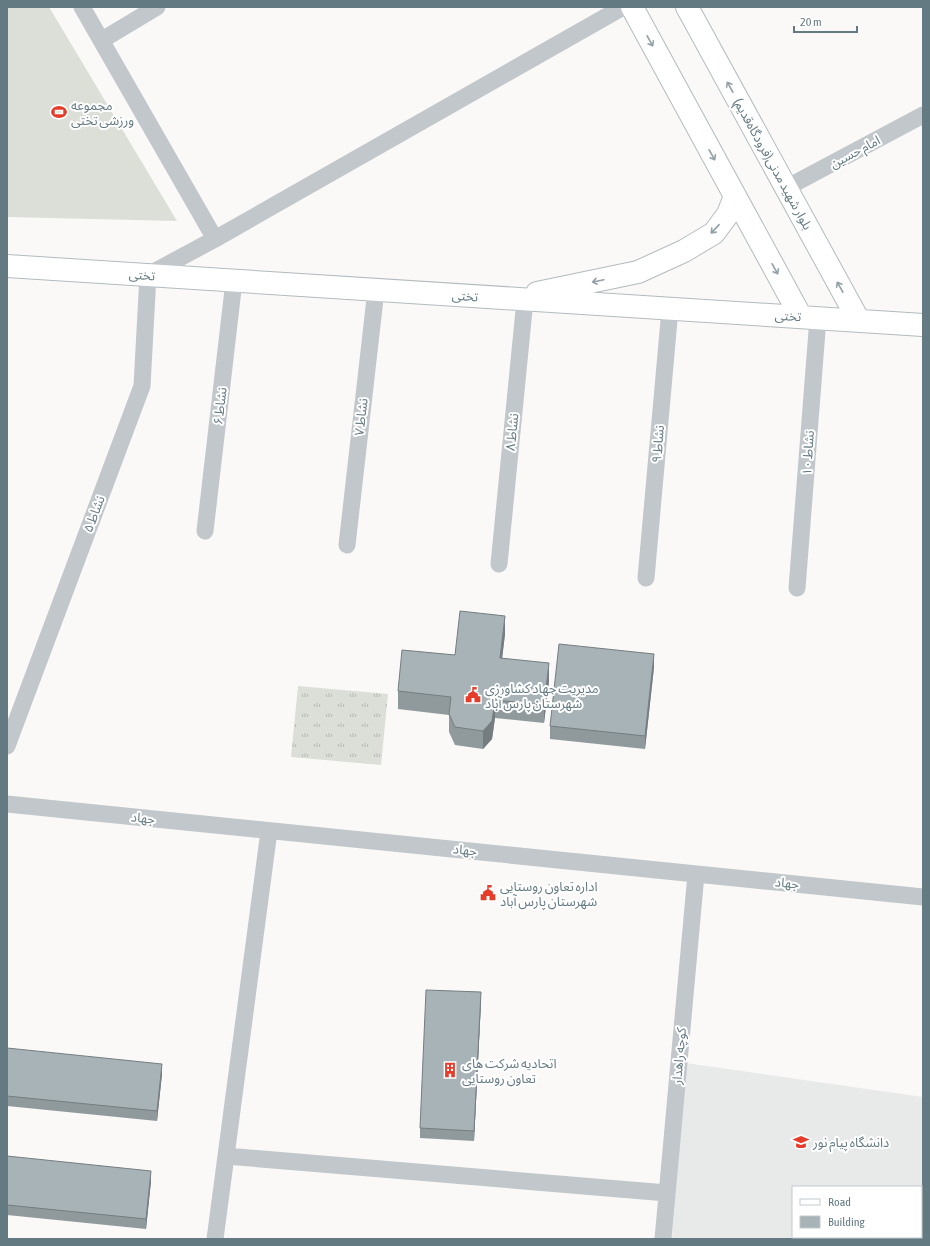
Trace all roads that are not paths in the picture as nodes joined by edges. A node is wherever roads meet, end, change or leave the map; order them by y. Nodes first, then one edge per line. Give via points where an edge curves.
1 (82, 7) edge
2 (157, 7) edge
3 (623, 7) edge
4 (632, 7) edge
5 (686, 7) edge
6 (102, 40) junction
7 (923, 115) edge
8 (786, 188) junction
9 (735, 196) junction
10 (215, 239) junction
11 (7, 266) edge
12 (148, 275) junction
13 (234, 281) junction
14 (376, 290) junction
15 (516, 299) junction
16 (670, 309) junction
17 (809, 317) junction
18 (859, 321) junction
19 (923, 325) edge
20 (205, 531) dead end
21 (347, 544) dead end
22 (499, 564) dead end
23 (646, 578) dead end
24 (797, 588) dead end
25 (7, 746) edge
26 (7, 804) edge
27 (269, 831) junction
28 (696, 874) junction
29 (923, 897) edge
30 (226, 1156) junction
31 (667, 1193) junction
32 (215, 1239) edge
33 (663, 1239) edge

1 - 6 street
2 - 6 street
3 - 10 street
4 -> 9 main road
8 -> 5 main road, بلوار شهید مدنی(فرودگاه‌قدیم)
6 - 10 street
7 - 8 street, امام حسین
18 -> 8 main road, بلوار شهید مدنی(فرودگاه‌قدیم)
9 -> 15 main road via 728,214 714,233 684,251 638,272
9 -> 17 main road
10 - 12 street
11 - 12 main road, تختی
12 - 13 main road, تختی
12 - 25 street, نشاط ۵ via 142,386
13 - 14 main road, تختی
13 - 20 street, نشاط ۶
14 - 15 main road, تختی
14 - 21 street, نشاط ۷
15 - 16 main road, تختی
15 - 22 street, نشاط ۸
16 - 17 main road, تختی
16 - 23 street, نشاط ۹
17 - 18 main road, تختی
17 - 24 street, نشاط ۱۰
18 - 19 main road, تختی
26 - 27 street, جهاد
27 - 28 street, جهاد
27 - 30 street
28 - 29 street, جهاد
28 - 31 street, کوچه راهدار
30 - 31 street
30 - 32 street
31 - 33 street, کوچه راهدار

